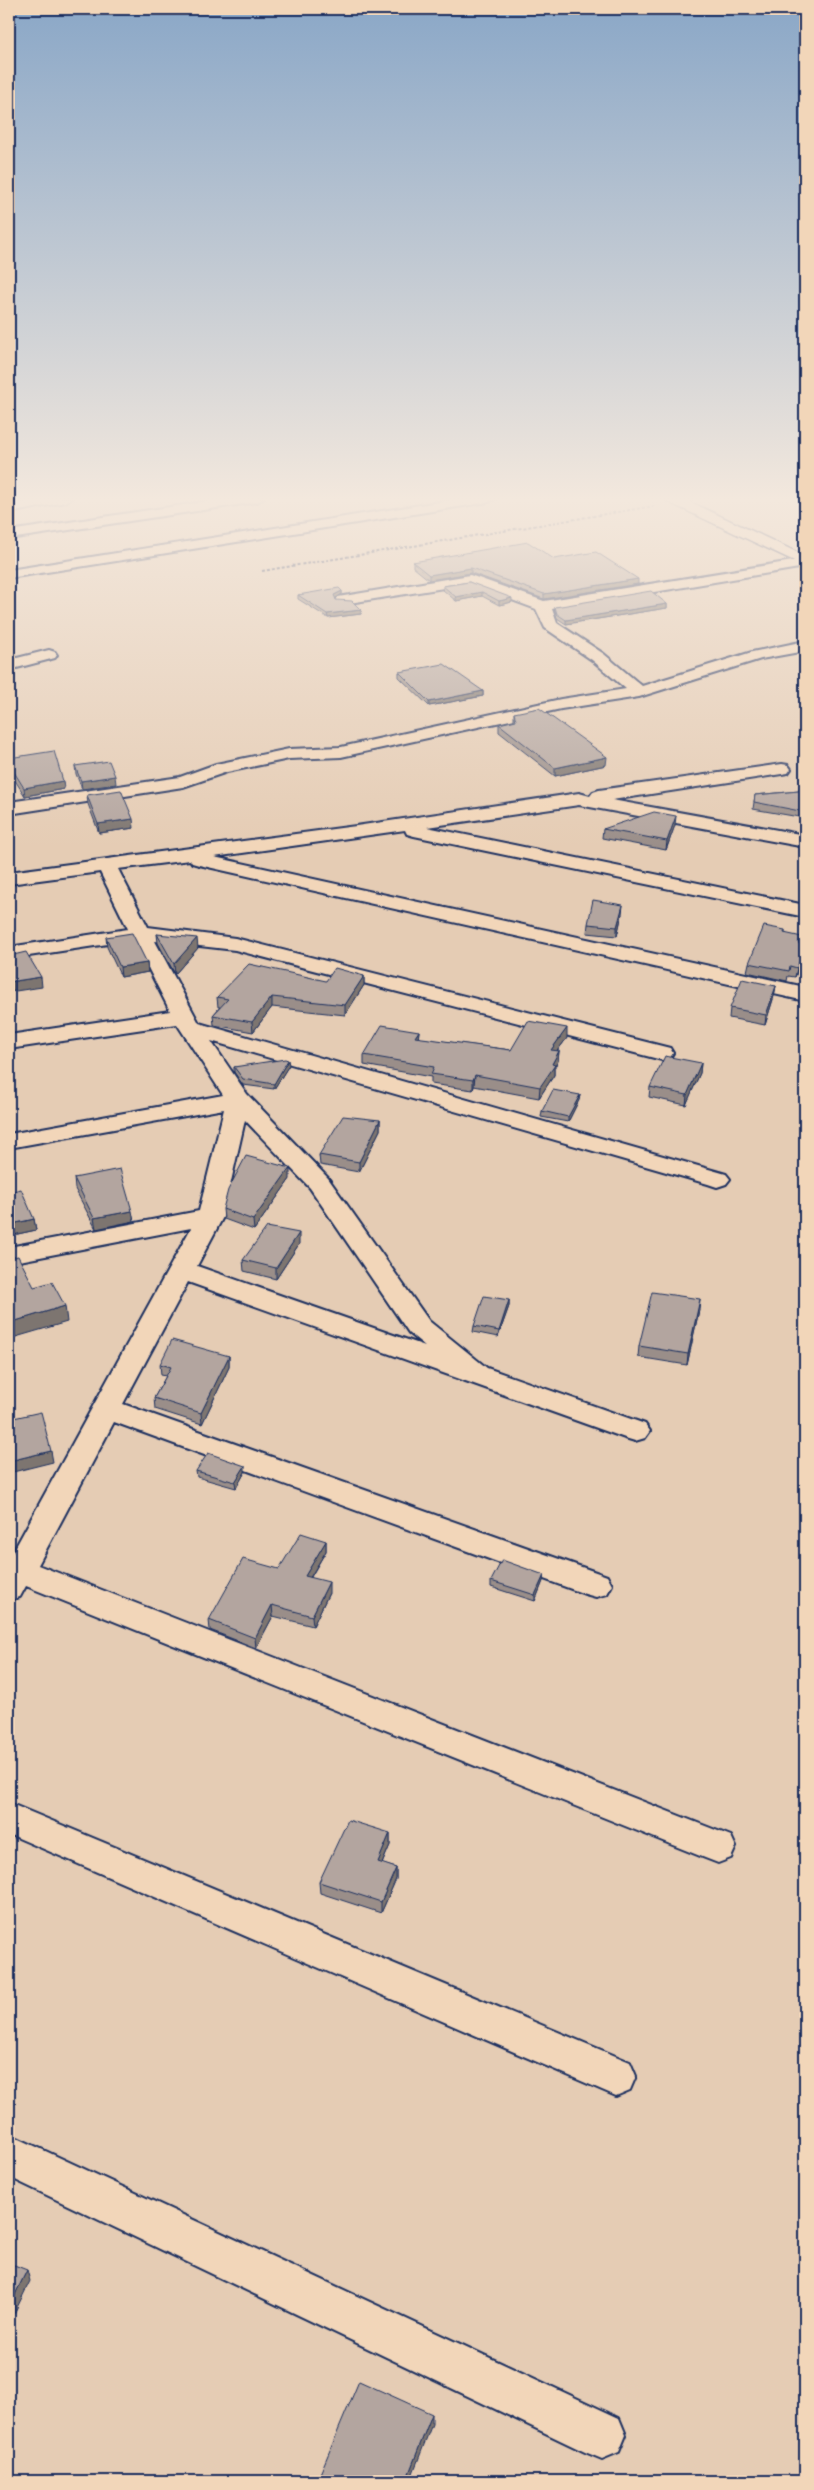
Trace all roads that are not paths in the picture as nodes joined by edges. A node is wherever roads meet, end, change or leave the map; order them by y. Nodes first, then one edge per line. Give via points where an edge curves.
1 (546, 614) edge
2 (805, 646) edge
3 (49, 655) dead end
4 (9, 665) edge
5 (639, 692) junction
6 (782, 769) dead end
7 (579, 799) junction
8 (9, 808) edge
9 (396, 826) junction
10 (805, 841) edge
11 (182, 855) junction
12 (106, 865) junction
13 (9, 878) edge
14 (805, 911) edge
15 (142, 933) junction
16 (9, 954) edge
17 (805, 994) edge
18 (187, 1022) junction
19 (9, 1042) edge
20 (662, 1053) dead end
21 (238, 1099) junction
22 (9, 1141) edge
23 (717, 1179) dead end
24 (210, 1217) junction
25 (9, 1255) edge
26 (181, 1270) junction
27 (477, 1375) junction
28 (106, 1408) junction
29 (635, 1431) dead end
30 (17, 1562) edge
31 (596, 1585) dead end
32 (9, 1818) edge
33 (718, 1846) dead end
34 (616, 2076) dead end
35 (9, 2155) edge
36 (602, 2435) dead end

1 - 5 street via 550,625 598,657
2 - 5 street via 758,655
3 - 4 street
5 - 8 street via 561,704 341,752 289,754 222,768 183,782
6 - 7 street
7 - 9 street
7 - 10 street
9 - 11 street
9 - 14 street
11 - 12 street
11 - 17 street
12 - 13 street
12 - 15 street
15 - 16 street
15 - 18 street
15 - 20 street via 235,944
18 - 19 street
18 - 21 street
18 - 23 street
21 - 22 street
21 - 24 street
21 - 27 street via 319,1184 420,1327
24 - 25 street
24 - 26 street
26 - 27 street
26 - 28 street
27 - 29 street
28 - 30 street
28 - 31 street
30 - 33 street
32 - 34 street
35 - 36 street

